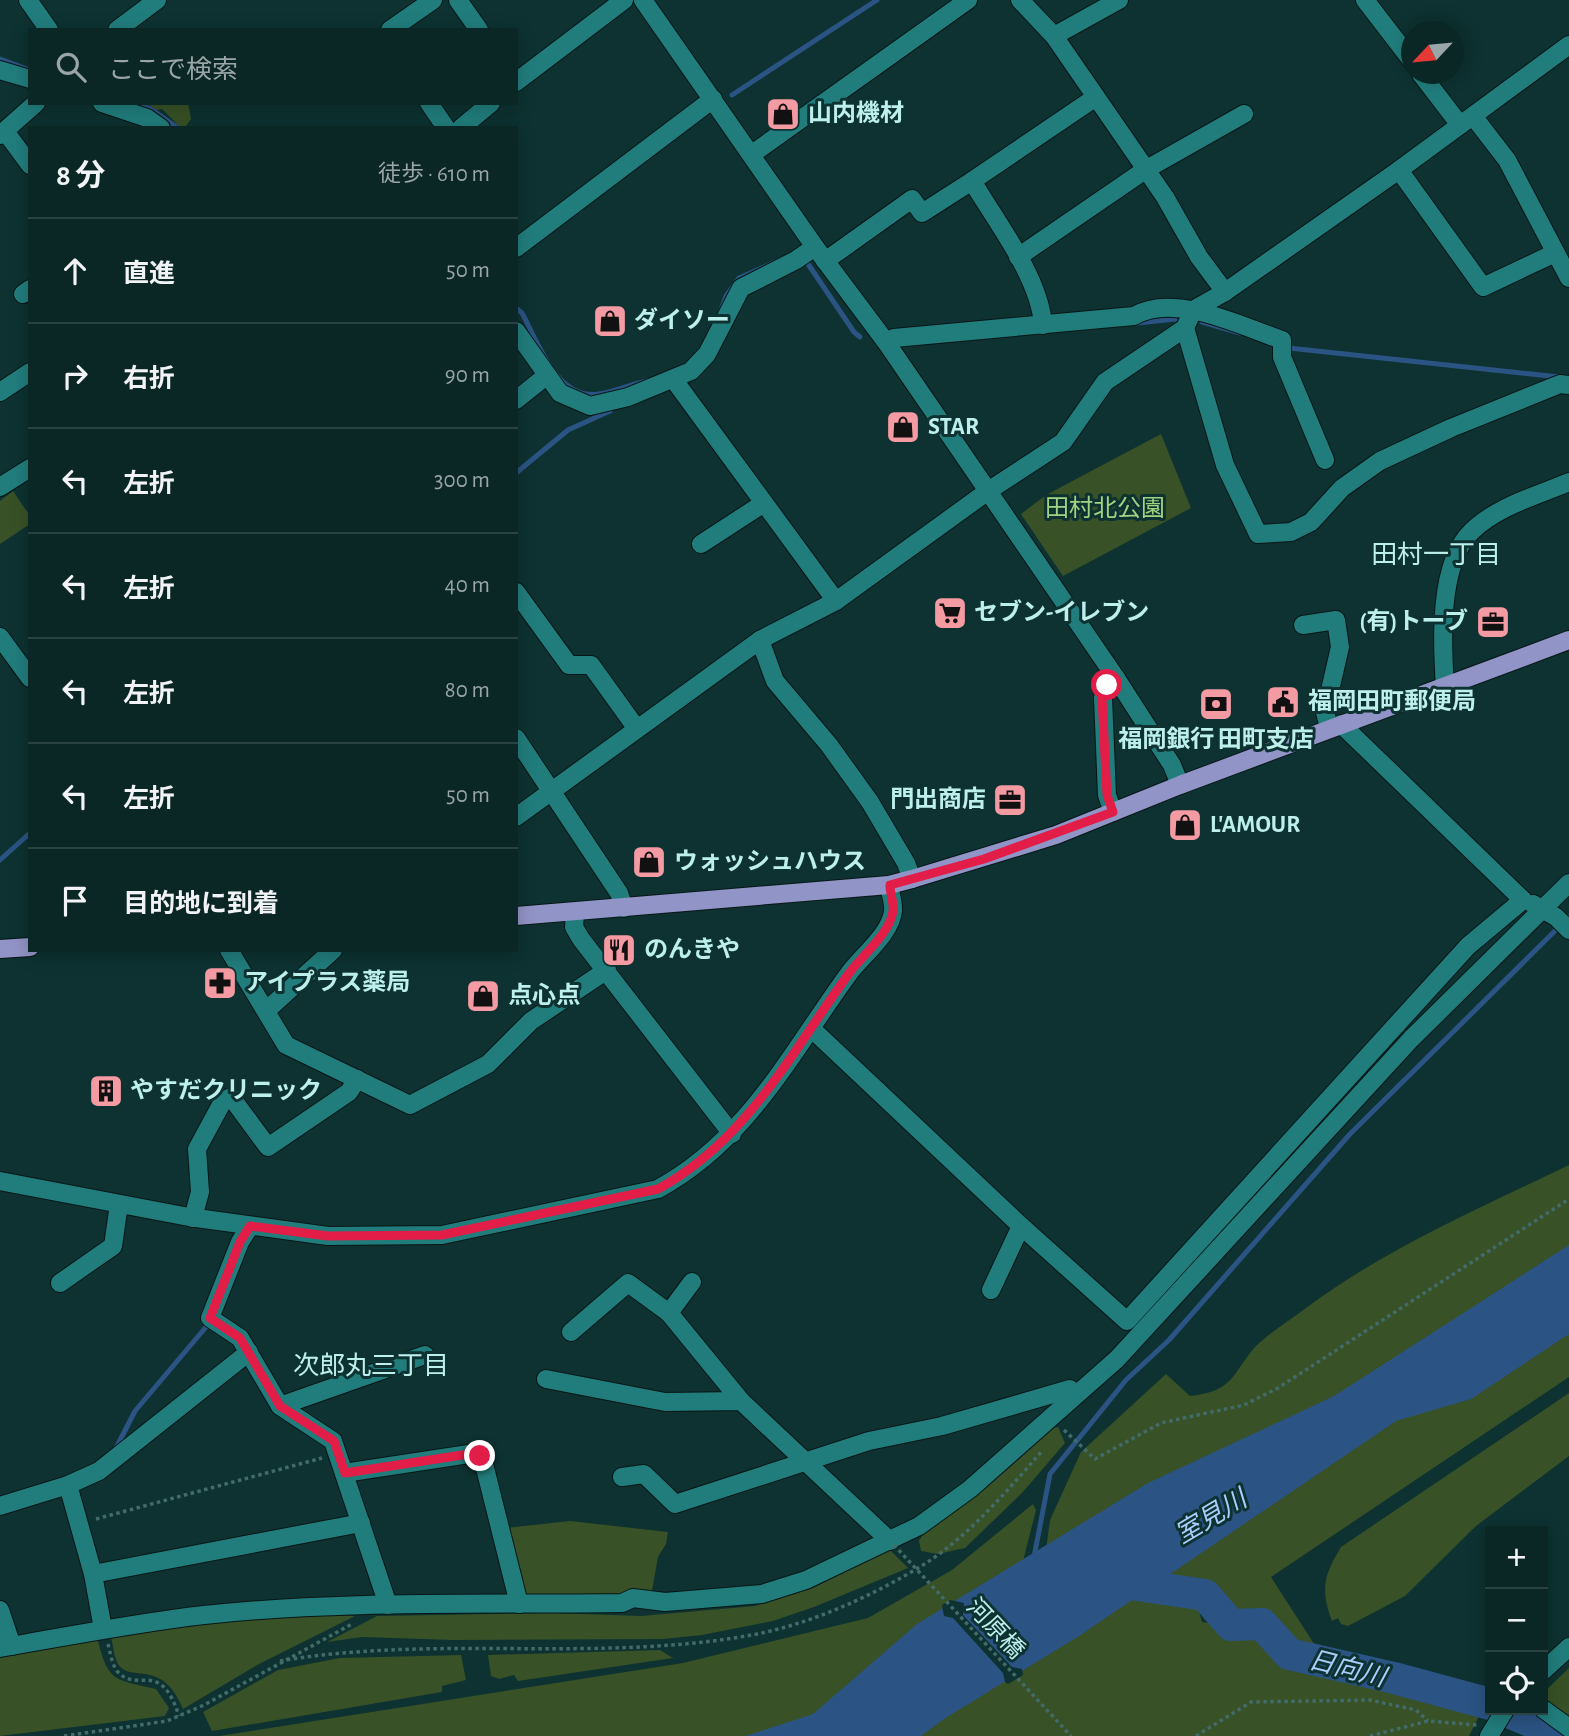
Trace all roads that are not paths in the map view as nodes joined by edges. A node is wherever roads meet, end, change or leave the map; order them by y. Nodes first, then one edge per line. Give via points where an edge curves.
1 (28, 0) edge
2 (157, 0) edge
3 (433, 0) edge
4 (458, 0) edge
5 (624, 0) edge
6 (643, 0) edge
7 (968, 0) edge
8 (1020, 0) edge
9 (1119, 0) edge
10 (1365, 0) edge
11 (48, 28) edge
12 (120, 28) edge
13 (393, 28) edge
14 (477, 28) edge
15 (1054, 36) junction
16 (1569, 45) edge
17 (1401, 47) edge
18 (0, 69) edge
19 (28, 78) edge
20 (518, 80) edge
21 (1431, 84) edge
22 (1096, 97) junction
23 (713, 99) junction
24 (34, 105) edge
25 (108, 105) edge
26 (430, 105) edge
27 (489, 105) edge
28 (1244, 114) dead end
29 (1467, 121) junction
30 (158, 126) edge
31 (445, 126) edge
32 (463, 126) edge
33 (3, 133) edge
34 (752, 154) junction
35 (28, 163) edge
36 (1145, 170) junction
37 (1399, 170) junction
38 (972, 181) junction
39 (518, 246) edge
40 (1555, 253) junction
41 (820, 254) junction
42 (1018, 257) junction
43 (1569, 278) edge
44 (1226, 292) junction
45 (1193, 310) junction
46 (1043, 325) junction
47 (1185, 328) junction
48 (518, 334) edge
49 (886, 342) junction
50 (28, 373) edge
51 (546, 376) junction
52 (674, 380) junction
53 (1569, 385) edge
54 (0, 392) edge
55 (518, 398) edge
56 (1325, 460) dead end
57 (28, 469) edge
58 (1569, 482) edge
59 (0, 487) edge
60 (988, 491) junction
61 (764, 503) junction
62 (701, 544) dead end
63 (518, 595) edge
64 (836, 601) junction
65 (1303, 625) dead end
66 (0, 637) edge
67 (760, 640) junction
68 (1569, 640) edge
69 (28, 675) edge
70 (1116, 678) junction
71 (1445, 687) junction
72 (1335, 726) junction
73 (637, 729) junction
74 (518, 741) edge
75 (1180, 785) junction
76 (552, 790) junction
77 (1113, 812) junction
78 (518, 816) edge
79 (912, 879) junction
80 (1569, 883) edge
81 (890, 885) junction
82 (1523, 900) junction
83 (624, 908) junction
84 (1549, 912) junction
85 (575, 913) junction
86 (518, 916) edge
87 (1569, 930) edge
88 (28, 947) edge
89 (0, 949) edge
90 (230, 952) edge
91 (330, 952) edge
92 (607, 970) junction
93 (267, 1010) junction
94 (813, 1030) junction
95 (357, 1079) junction
96 (732, 1134) junction
97 (0, 1181) edge
98 (119, 1204) junction
99 (194, 1218) junction
100 (250, 1226) junction
101 (1021, 1226) junction
102 (692, 1282) dead end
103 (60, 1283) dead end
104 (990, 1290) dead end
105 (669, 1313) junction
106 (572, 1332) dead end
107 (248, 1352) junction
108 (425, 1355) dead end
109 (546, 1379) dead end
110 (1076, 1395) junction
111 (741, 1401) junction
112 (280, 1406) junction
113 (806, 1461) junction
114 (345, 1473) junction
115 (622, 1477) dead end
116 (68, 1485) junction
117 (0, 1506) edge
118 (361, 1524) junction
119 (892, 1543) junction
120 (93, 1574) junction
121 (519, 1604) junction
122 (388, 1605) junction
123 (0, 1610) edge
124 (103, 1629) junction
125 (6, 1647) edge
126 (1569, 1647) edge
127 (1548, 1666) edge
128 (1548, 1712) edge
129 (1503, 1715) edge
130 (1568, 1725) edge
131 (1493, 1735) edge

1 - 11 street
2 - 12 street
3 - 13 street
4 - 14 street
5 - 20 street
6 - 23 street
7 - 34 street
8 - 15 street
9 - 15 street
10 - 17 street
15 - 22 street
16 - 29 street
18 - 19 street
21 - 29 street
22 - 36 street
22 - 38 street
23 - 34 street
23 - 39 street
24 - 33 street
25 - 30 street
26 - 31 street
27 - 32 street
28 - 36 street
29 - 37 street
29 - 40 street via 1507,160
33 - 35 street
34 - 41 street
36 - 42 street
36 - 44 street
37 - 40 street via 1483,287
37 - 44 street
38 - 41 street via 922,213 912,199
38 - 42 street
40 - 43 street
41 - 49 street
41 - 52 street via 796,260 741,288 707,354
42 - 46 street via 1042,309
44 - 45 street
45 - 46 street via 1148,308 1134,316
45 - 47 street
45 - 56 street via 1282,340 1282,357
46 - 49 street
47 - 53 street via 1225,465 1258,534 1291,532 1311,522 1342,488 1380,461 1415,444 1560,384
47 - 60 street via 1105,383 1063,442
48 - 51 street
49 - 60 street
50 - 54 street
51 - 52 street via 560,393 590,406
51 - 55 street
52 - 61 street
57 - 59 street
58 - 71 street via 1500,510 1471,531 1451,560 1444,626
60 - 64 street
60 - 70 street
61 - 62 street
61 - 64 street
63 - 73 street via 569,665 591,665
64 - 67 street
65 - 72 street via 1336,620 1340,647 1325,712
66 - 69 street
67 - 73 street
67 - 79 street via 775,681 870,802
68 - 71 main road
70 - 75 street
70 - 77 street via 1105,687 1102,698 1107,795
71 - 72 main road
72 - 75 main road
72 - 82 street
73 - 76 street
74 - 76 street
75 - 77 main road
76 - 78 street
76 - 83 street via 620,893
77 - 79 main road via 984,859
79 - 81 main road
80 - 84 street
81 - 83 main road
81 - 94 street via 893,912 886,928
82 - 84 street
82 - 101 street via 1468,946 1127,1321
83 - 85 main road
84 - 87 street
84 - 110 street via 1476,972 1160,1315
85 - 86 main road
85 - 92 street via 574,927
88 - 89 main road
90 - 93 street
91 - 93 street
92 - 95 street via 531,1021 488,1065 410,1105
92 - 96 street
93 - 95 street via 286,1045
94 - 96 street
94 - 101 street
95 - 99 street via 349,1092 268,1147 231,1097 223,1101 197,1149 200,1192
96 - 100 street via 686,1174 658,1189 442,1235 328,1236
97 - 98 street
98 - 99 street
98 - 103 street via 113,1246
99 - 100 street
100 - 107 street via 210,1318 240,1338
101 - 104 street
102 - 105 street
105 - 106 street via 628,1283
105 - 111 street
107 - 112 street
107 - 116 street via 99,1471
108 - 112 street
109 - 111 street via 666,1402
110 - 113 street via 1070,1389 1049,1393
110 - 119 street via 970,1489
111 - 113 street
112 - 114 street via 334,1441
113 - 115 street via 675,1504 644,1474
113 - 119 street
114 - 118 street
114 - 121 street via 480,1456
116 - 117 street
116 - 120 street
118 - 120 street
118 - 122 street
119 - 121 street via 762,1594 665,1602 633,1598 622,1603
120 - 124 street
121 - 122 street
122 - 124 street via 204,1615
123 - 125 street
124 - 125 street
126 - 127 street
128 - 130 street
129 - 131 street

